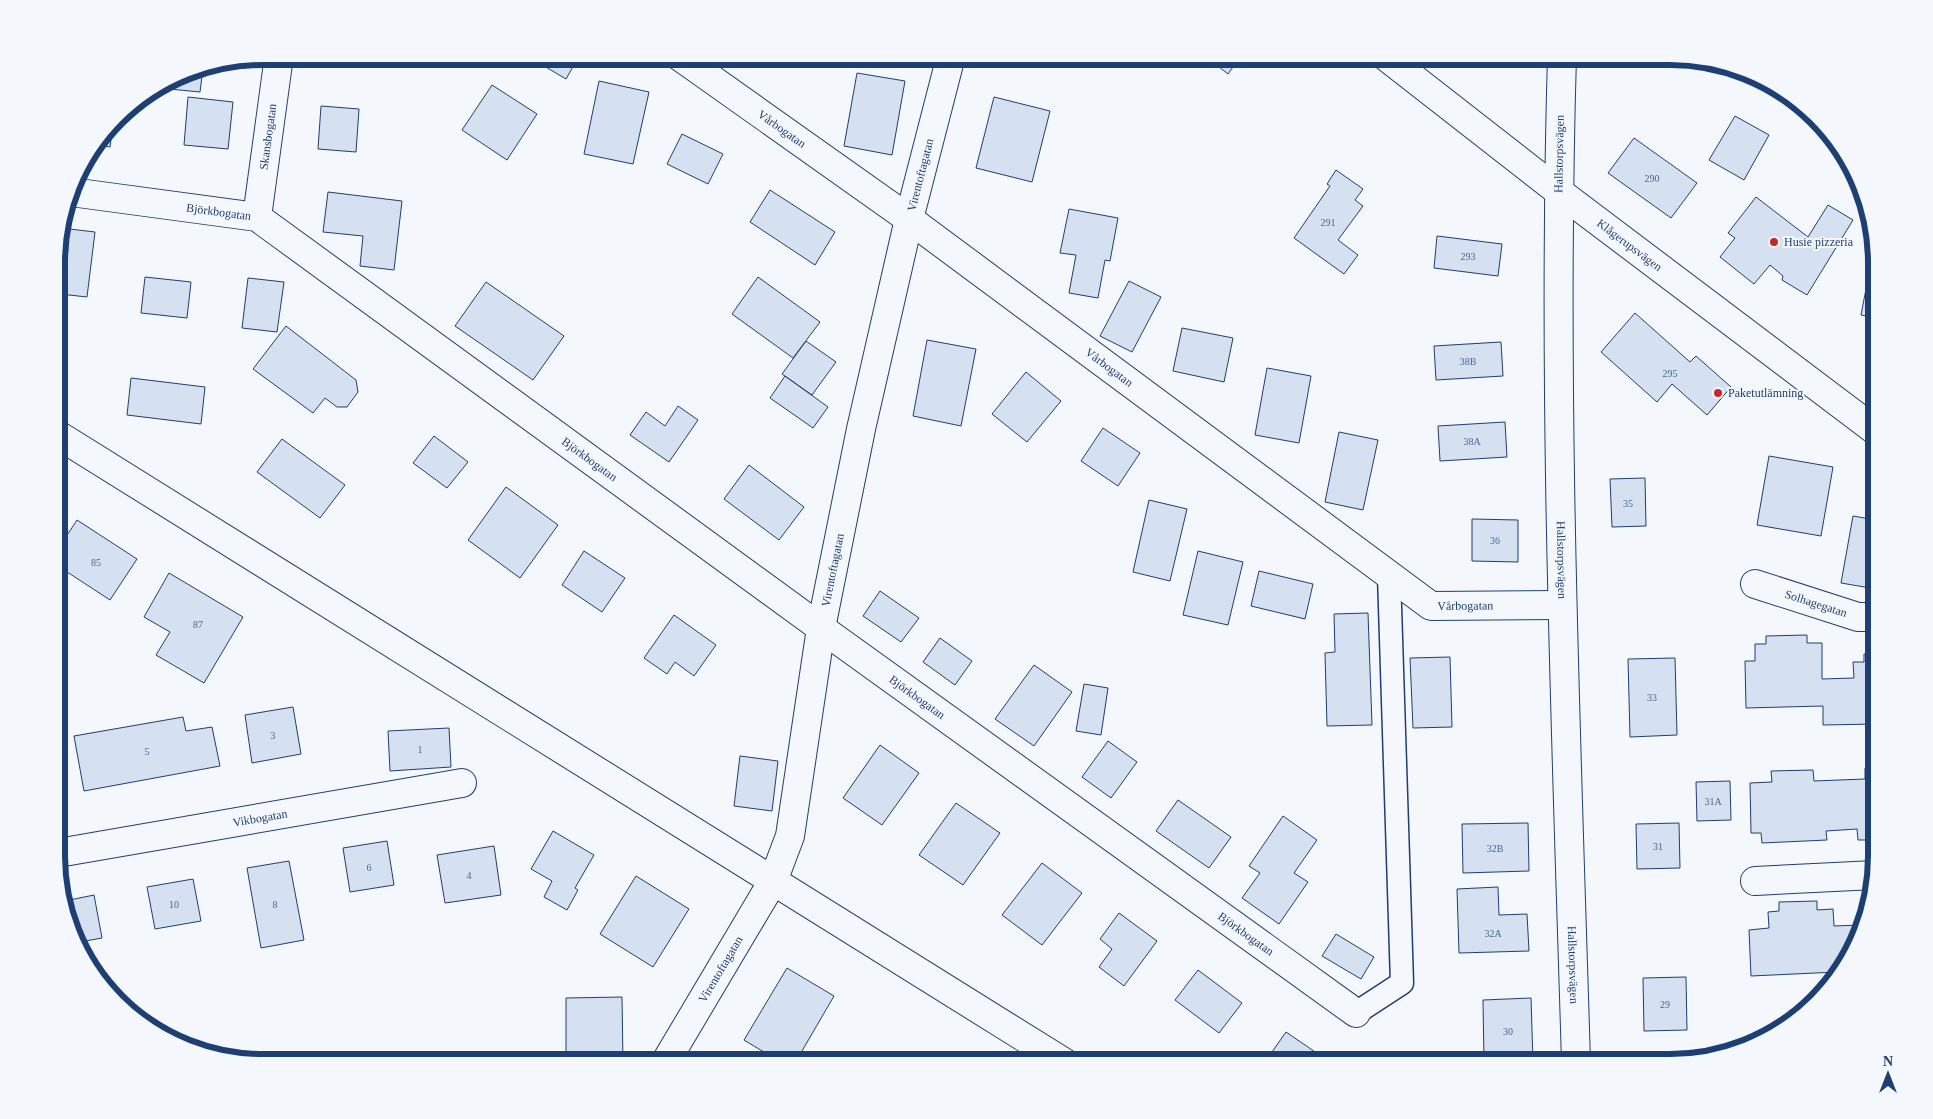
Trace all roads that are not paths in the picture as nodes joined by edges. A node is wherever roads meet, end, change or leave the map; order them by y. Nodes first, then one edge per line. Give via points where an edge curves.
1 (278, 65) edge
2 (692, 65) edge
3 (949, 65) edge
4 (1397, 65) edge
5 (1562, 65) edge
6 (1558, 191) junction
7 (78, 193) edge
8 (257, 217) junction
9 (909, 219) junction
10 (1868, 425) edge
11 (65, 439) edge
12 (1389, 576) junction
13 (1755, 584) dead end
14 (1562, 605) junction
15 (1868, 617) edge
16 (821, 628) junction
17 (462, 783) dead end
18 (65, 851) edge
19 (1867, 875) edge
20 (774, 881) junction
21 (1755, 881) dead end
22 (1356, 1013) joint
23 (670, 1054) edge
24 (1052, 1054) edge
25 (1576, 1054) edge

1 - 8 street, Skansbogatan
2 - 9 street, Vårbogatan
3 - 9 street, Virentoftagatan
4 - 6 street, Klågerupsvägen
5 - 6 street, Hallstorpsvägen
6 - 10 street, Klågerupsvägen
6 - 14 street, Hallstorpsvägen
7 - 8 street, Björkbogatan
8 - 16 street, Björkbogatan
9 - 12 street, Vårbogatan
9 - 16 street, Virentoftagatan via 861,429
11 - 20 street
12 - 14 street, Vårbogatan via 1431,606
12 - 22 street, Björkbogatan via 1402,983
13 - 15 street, Solhagegatan via 1858,617
14 - 25 street, Hallstorpsvägen
16 - 20 street, Virentoftagatan via 790,836
16 - 22 street, Björkbogatan
17 - 18 street, Vikbogatan
19 - 21 street
20 - 23 street, Virentoftagatan
20 - 24 street

